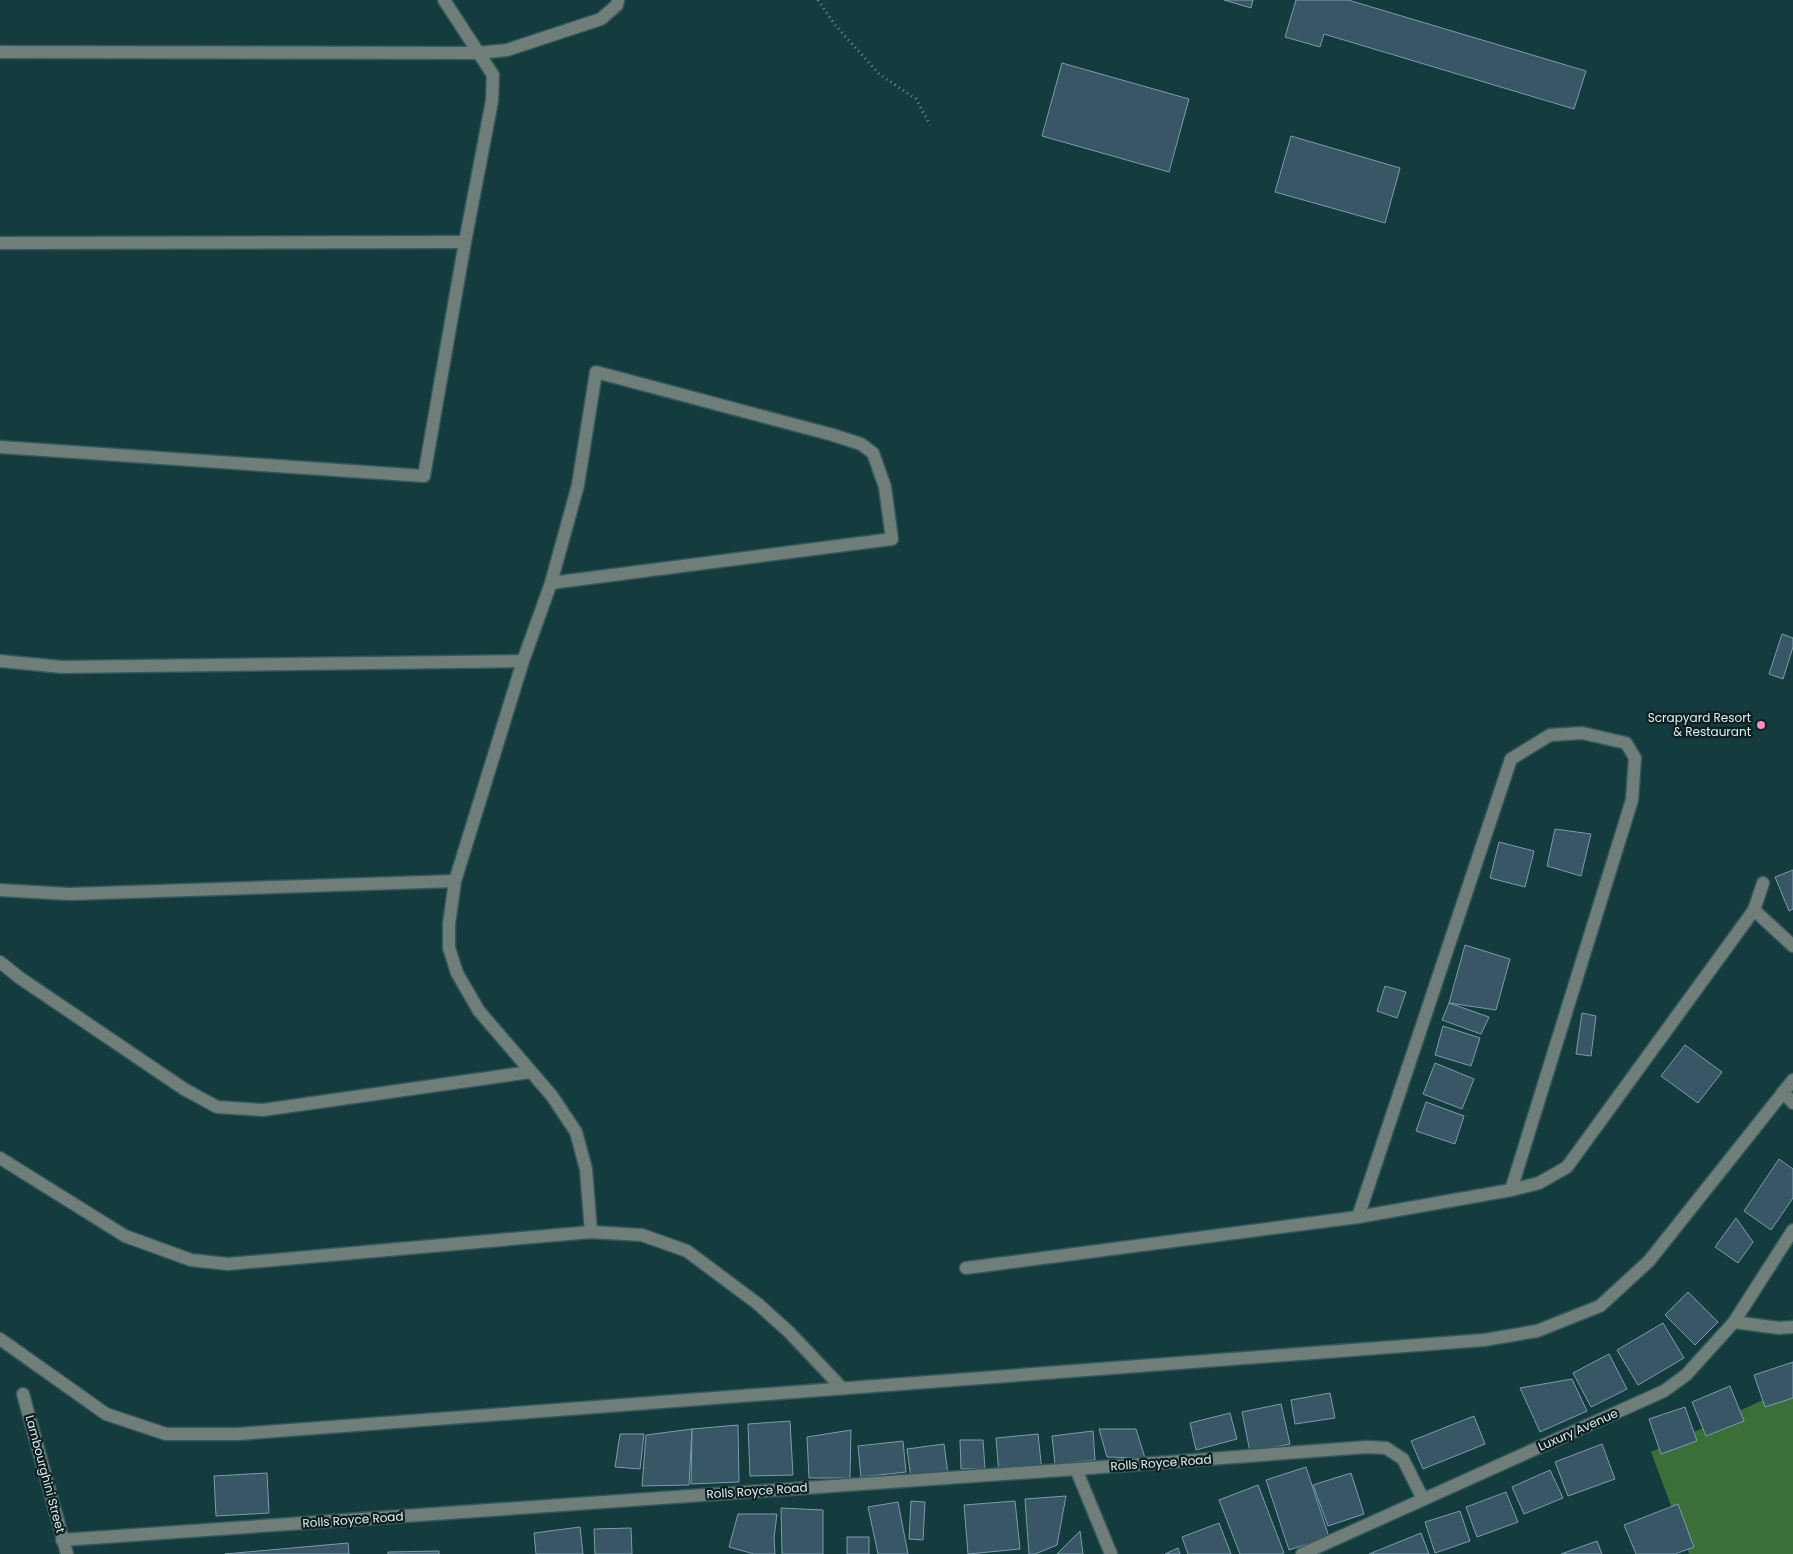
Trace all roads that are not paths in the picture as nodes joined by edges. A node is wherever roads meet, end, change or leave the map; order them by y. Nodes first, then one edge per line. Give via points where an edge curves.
1 (444, 0) edge
2 (618, 0) edge
3 (0, 52) edge
4 (478, 53) junction
5 (465, 242) junction
6 (0, 243) edge
7 (0, 447) edge
8 (551, 583) junction
9 (0, 661) edge
10 (523, 661) junction
11 (455, 882) junction
12 (1763, 883) dead end
13 (0, 890) edge
14 (1754, 910) junction
15 (1793, 946) edge
16 (0, 962) edge
17 (530, 1072) junction
18 (1793, 1080) edge
19 (1783, 1092) junction
20 (1793, 1103) edge
21 (0, 1158) edge
22 (1511, 1190) junction
23 (1358, 1217) junction
24 (1793, 1230) edge
25 (591, 1232) junction
26 (966, 1268) dead end
27 (1734, 1322) junction
28 (1793, 1327) edge
29 (0, 1339) edge
30 (842, 1388) junction
31 (23, 1394) dead end
32 (1076, 1469) junction
33 (1423, 1499) junction
34 (62, 1540) junction
35 (67, 1554) edge
36 (1111, 1554) edge
37 (1302, 1554) edge

1 - 4 street
2 - 4 street via 617,5 601,19 507,50
3 - 4 street
4 - 5 street via 493,75 492,101
5 - 6 street
5 - 7 street via 424,476
8 - 8 street via 578,485 596,372 860,444 873,453 885,487 892,538
8 - 10 street
9 - 10 street via 62,667
10 - 11 street
11 - 13 street via 69,894
11 - 17 street via 449,948 457,973 479,1011
12 - 14 street
14 - 15 street
14 - 22 street via 1567,1167 1539,1183
16 - 17 street via 184,1089 217,1107 263,1110
17 - 25 street via 552,1096 576,1132 586,1169
18 - 19 street
19 - 20 street
19 - 30 street via 1649,1261 1600,1306 1537,1331 1484,1340
21 - 25 street via 125,1236 191,1260 228,1264
22 - 23 street
22 - 23 street via 1632,800 1635,758 1626,743 1582,733 1550,735 1511,760
23 - 26 street
24 - 27 street, Luxury Avenue
25 - 30 street via 642,1236 687,1251 758,1304
27 - 28 street
27 - 33 street, Luxury Avenue via 1686,1375 1664,1391
29 - 30 street via 106,1414 166,1434 238,1434
31 - 34 street, Lambourghini Street
32 - 33 street, Rolls Royce Road via 1386,1448 1403,1459
32 - 34 street, Rolls Royce Road
32 - 36 street
33 - 37 street, Luxury Avenue
34 - 35 street, Lambourghini Street

